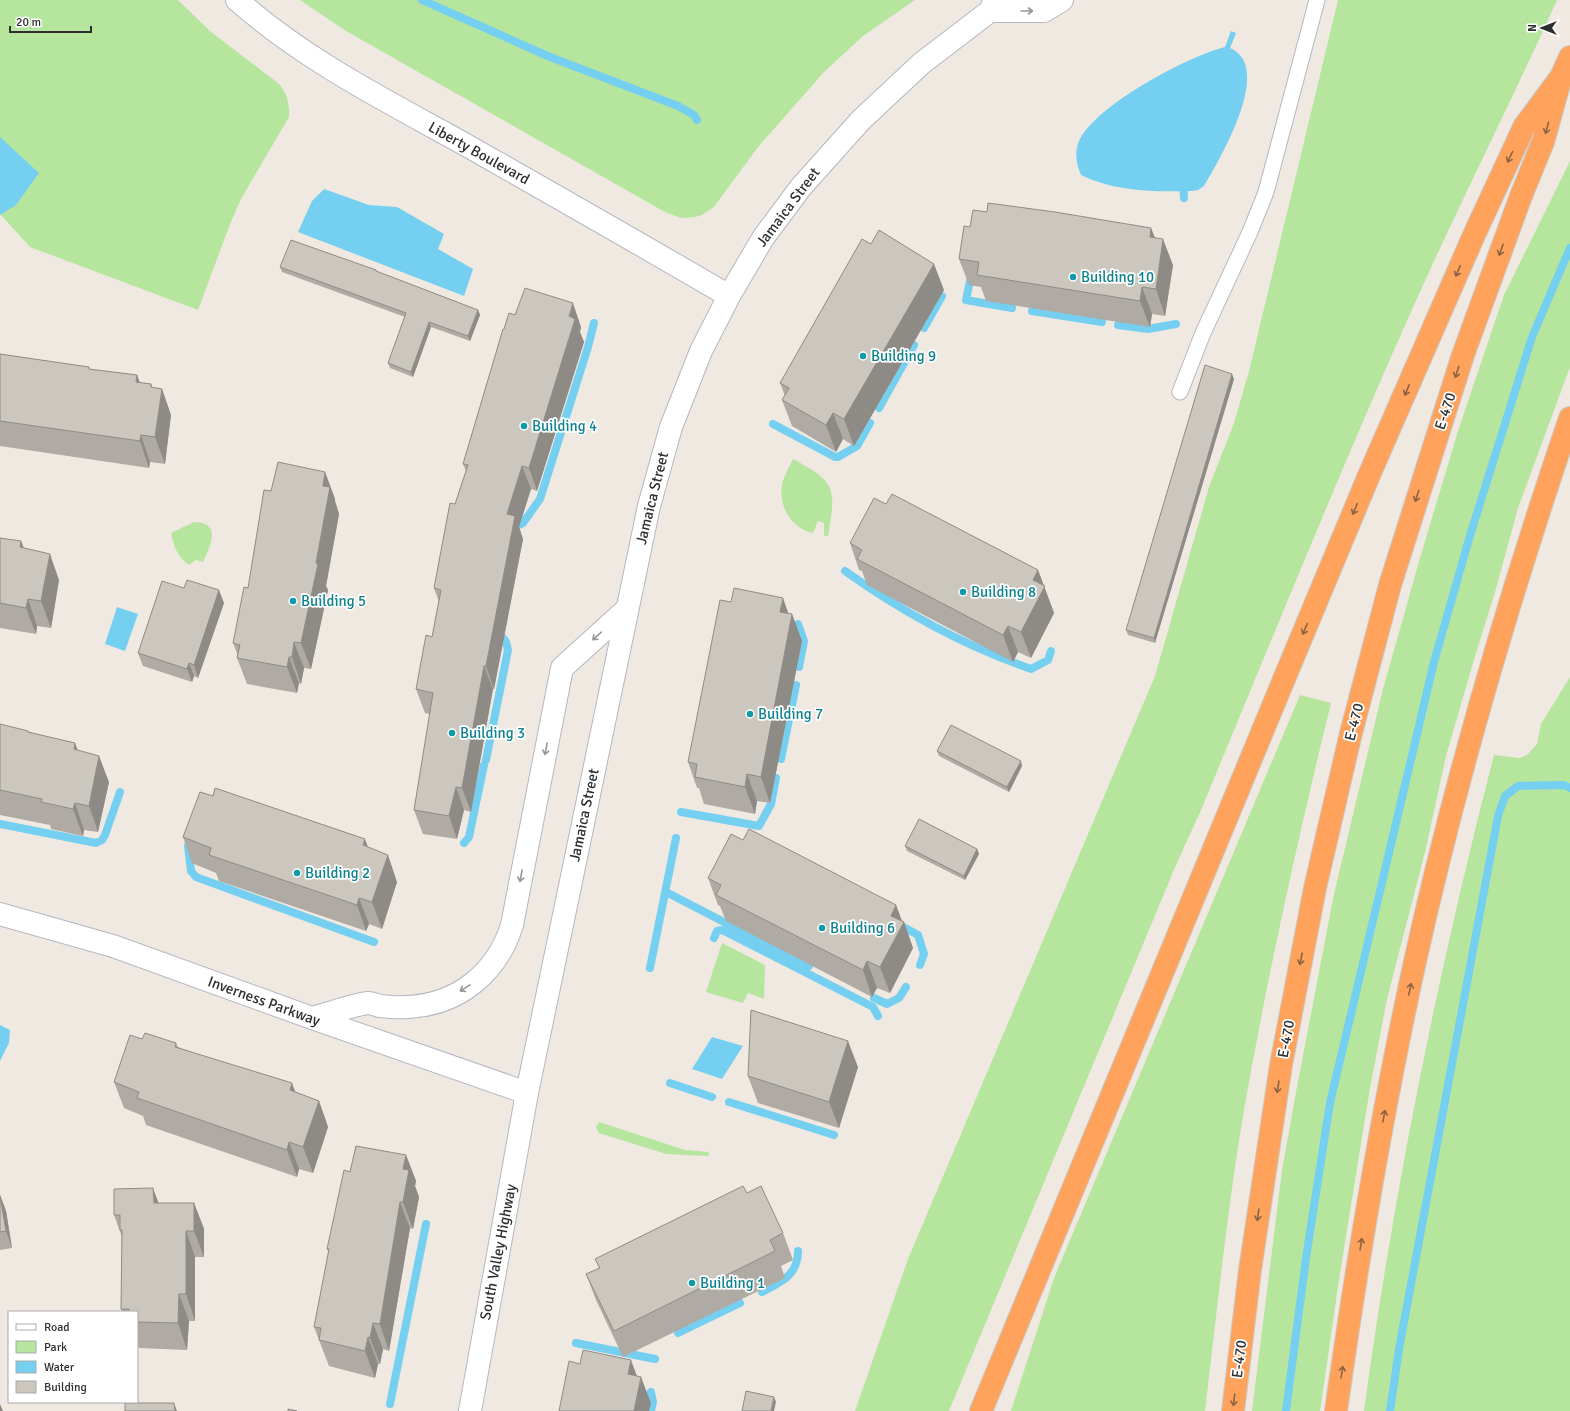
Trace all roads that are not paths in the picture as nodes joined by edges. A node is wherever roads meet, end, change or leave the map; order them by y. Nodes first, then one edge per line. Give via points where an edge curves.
1 (237, 0) edge
2 (1062, 0) edge
3 (1317, 0) edge
4 (992, 6) edge
5 (1570, 57) edge
6 (1561, 77) junction
7 (729, 296) junction
8 (1180, 392) dead end
9 (1570, 418) edge
10 (626, 610) junction
11 (0, 914) edge
12 (312, 1018) junction
13 (527, 1092) junction
14 (1016, 1330) junction
15 (470, 1411) edge
16 (981, 1411) edge
17 (992, 1411) edge
18 (1233, 1411) edge
19 (1336, 1411) edge

1 - 7 main road, Liberty Boulevard via 270,28 337,74
4 -> 2 main road, Jamaica Street via 1044,11
3 - 8 lane via 1266,192 1203,333
4 - 7 main road, Jamaica Street via 907,76 826,158 773,224
5 - 6 highway, E-470
6 -> 14 highway via 1524,127 1461,264 1159,976
6 -> 18 highway, E-470 via 1543,142 1463,355 1415,502 1351,733 1315,888 1281,1065 1250,1270
7 - 10 main road, Jamaica Street via 701,351 664,447 648,506
19 -> 9 highway via 1382,1128 1427,912 1501,630
10 -> 12 main road via 562,668 512,925 494,964 467,988 438,1002 407,1007 387,1007 369,1003
10 - 13 main road, Jamaica Street
11 - 12 main road, Inverness Parkway via 113,946
12 - 13 main road, Inverness Parkway
13 - 15 main road, South Valley Highway
14 - 16 highway
14 - 17 highway

